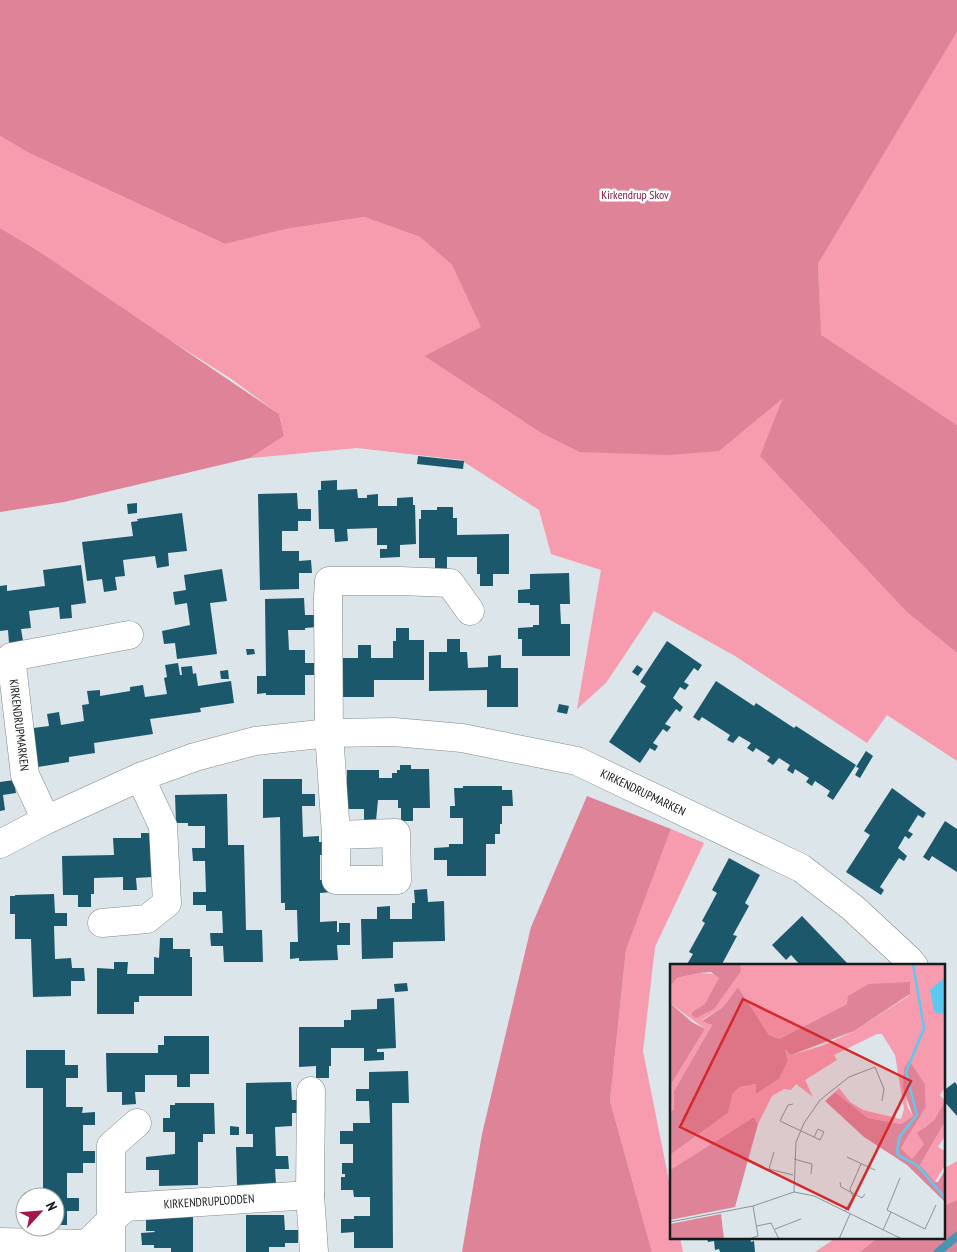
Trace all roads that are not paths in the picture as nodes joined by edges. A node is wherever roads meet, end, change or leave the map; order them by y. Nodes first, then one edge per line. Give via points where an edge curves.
1 (470, 611) dead end
2 (129, 635) dead end
3 (328, 734) junction
4 (140, 777) junction
5 (46, 820) junction
6 (336, 835) dead end
7 (0, 844) edge
8 (102, 923) dead end
9 (912, 964) edge
10 (311, 1091) dead end
11 (137, 1122) dead end
12 (310, 1195) junction
13 (112, 1219) junction
14 (0, 1242) edge
15 (111, 1252) edge
16 (314, 1252) edge

1 - 3 street via 450,583 330,581
2 - 5 street, KIRKENDRUPMARKEN via 10,657 25,776
3 - 4 street, KIRKENDRUPMARKEN via 255,741 195,757
3 - 6 street
3 - 9 street, KIRKENDRUPMARKEN via 394,732 462,738 577,761 801,868 853,908
4 - 5 street, KIRKENDRUPMARKEN
4 - 8 street via 163,826 167,903 147,919
5 - 7 street, KIRKENDRUPMARKEN
10 - 12 street
11 - 13 street via 111,1146
12 - 13 street, KIRKENDRUPLODDEN via 126,1207
12 - 16 street
13 - 14 street, KIRKENDRUPLODDEN via 86,1244
13 - 15 street

